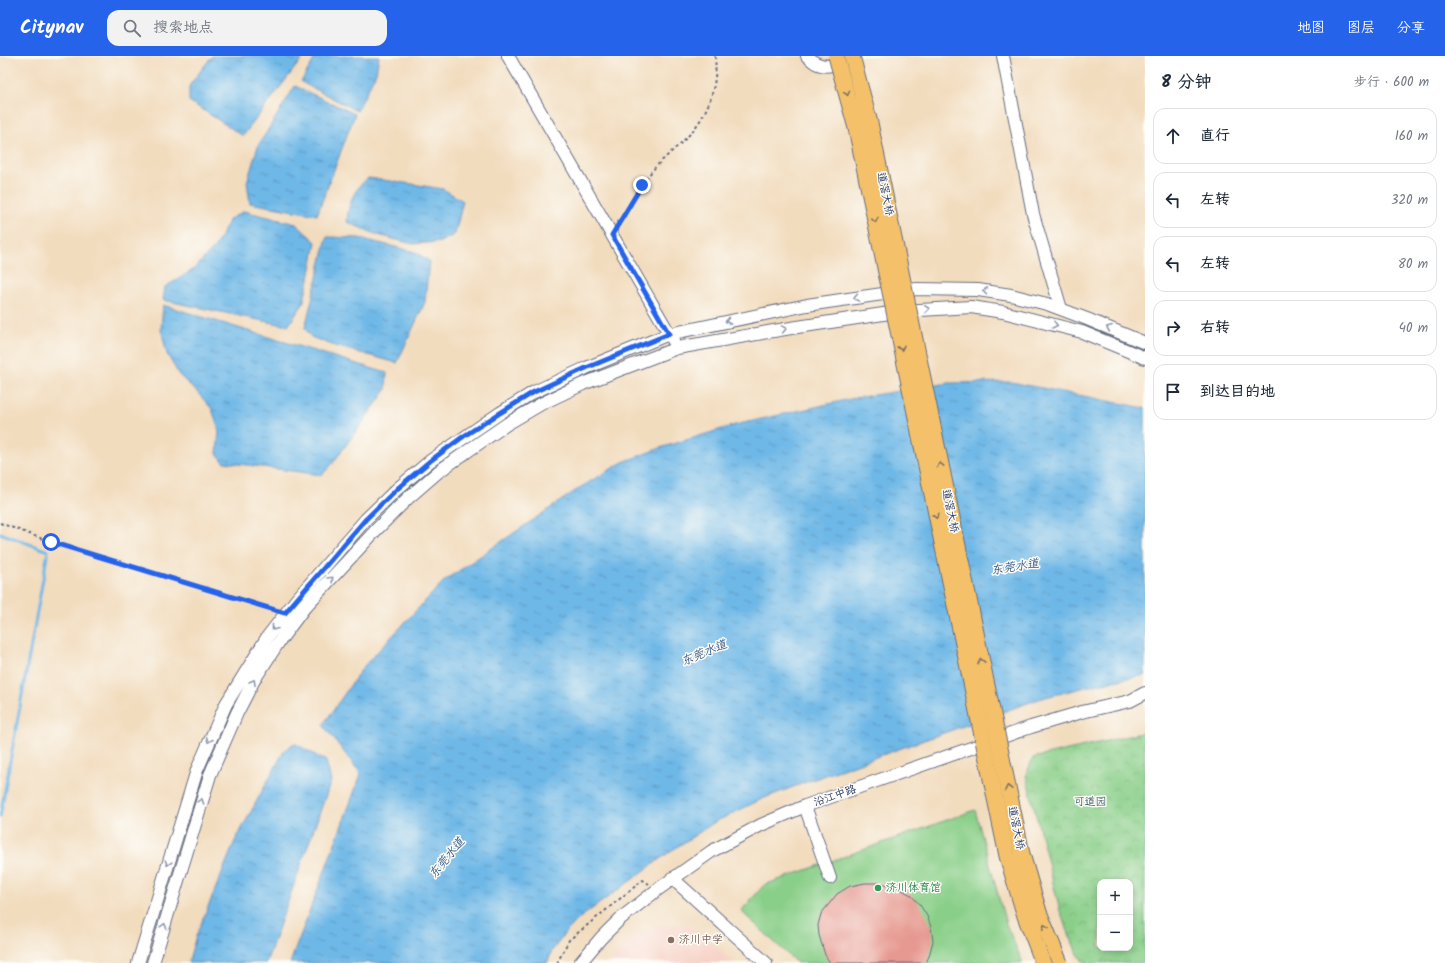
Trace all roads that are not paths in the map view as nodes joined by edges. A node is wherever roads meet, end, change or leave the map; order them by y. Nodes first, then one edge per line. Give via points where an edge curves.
1 (508, 56) edge
2 (807, 56) edge
3 (836, 56) edge
4 (852, 56) edge
5 (1003, 56) edge
6 (1061, 309) junction
7 (669, 334) junction
8 (1145, 343) edge
9 (677, 348) junction
10 (1145, 358) edge
11 (1145, 693) edge
12 (1130, 701) junction
13 (1145, 702) edge
14 (805, 806) junction
15 (672, 878) junction
16 (830, 878) dead end
17 (138, 963) edge
18 (153, 963) edge
19 (580, 963) edge
20 (766, 963) edge
21 (1043, 963) edge
22 (1060, 963) edge

1 - 7 street
2 - 4 street via 817,64 830,66
3 -> 21 main road, 道滘大桥, bridge via 861,150 1007,856 1025,916
22 -> 4 main road, 道滘大桥, bridge via 1039,912 1022,854 870,123
5 - 6 street via 1033,214
6 -> 7 street via 1011,295 985,291 917,289 807,306
8 -> 6 street
7 - 9 street
7 -> 17 street via 534,392 464,436 430,461 366,519 285,613 226,704 202,756
9 -> 10 street via 903,311 971,307 1003,312 1082,332
18 -> 9 street via 205,789 224,741 254,680 304,608 407,500 438,472 472,448 541,404 583,384
11 - 12 street
12 - 13 street
12 - 14 street, 沿江中路 via 1031,727
14 - 15 street, 沿江中路 via 739,836
14 - 16 street
15 - 19 street, 沿江中路 via 620,919
15 - 20 street

